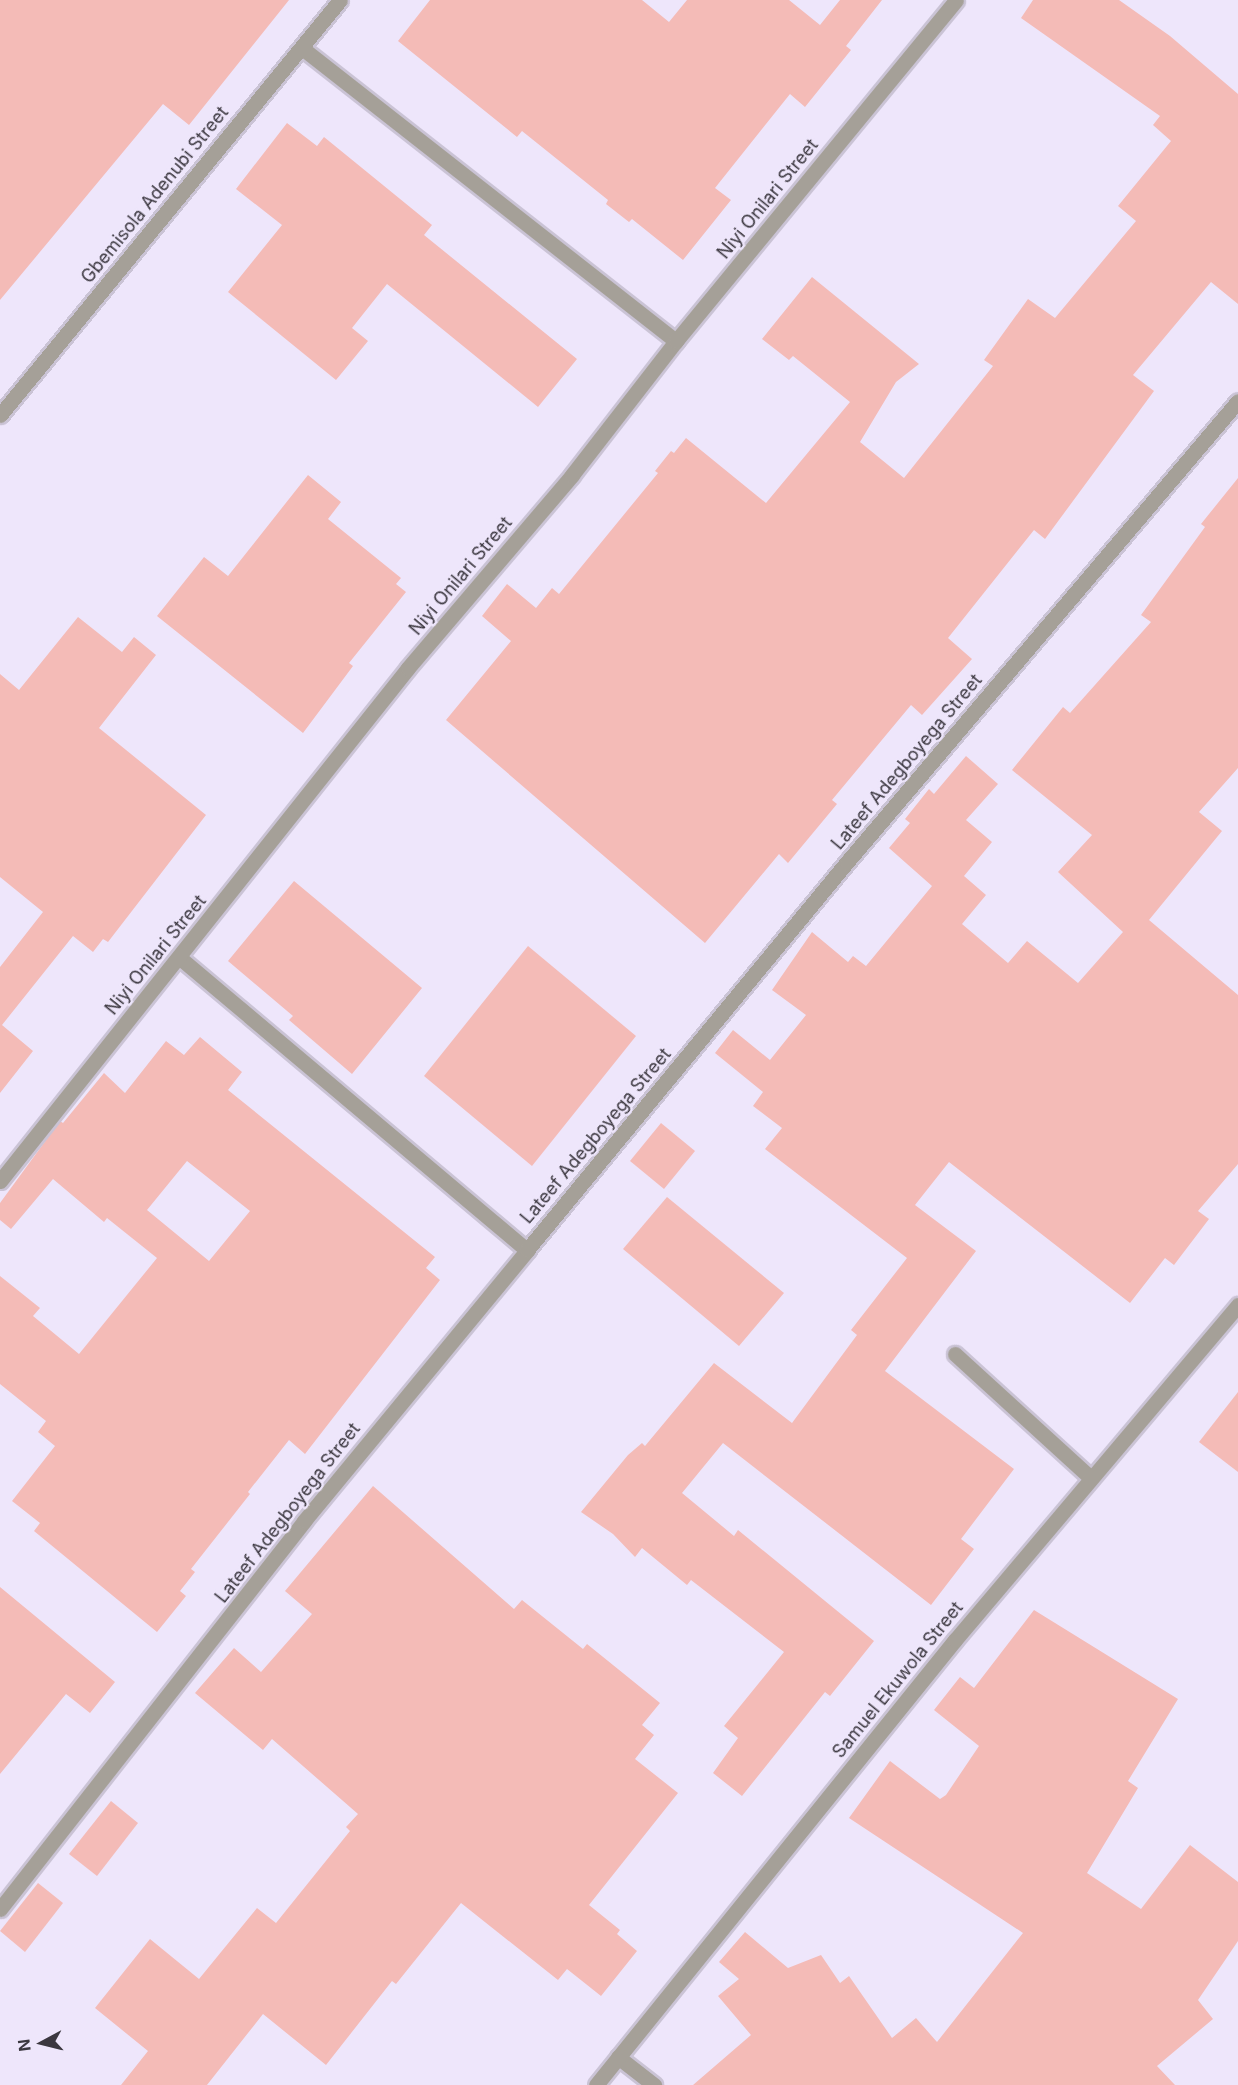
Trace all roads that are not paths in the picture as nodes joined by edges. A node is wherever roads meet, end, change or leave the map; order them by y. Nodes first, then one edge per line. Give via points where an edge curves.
1 (340, 0) edge
2 (957, 0) edge
3 (302, 48) junction
4 (676, 341) junction
5 (1238, 401) edge
6 (0, 415) edge
7 (180, 958) junction
8 (0, 1181) edge
9 (527, 1250) junction
10 (1238, 1305) edge
11 (955, 1354) dead end
12 (1091, 1478) junction
13 (0, 1909) edge
14 (618, 2057) junction
15 (596, 2085) edge
16 (654, 2085) edge

1 - 3 street, Gbemisola Adenubi Street
2 - 4 street, Niyi Onilari Street
3 - 4 street
3 - 6 street, Gbemisola Adenubi Street
4 - 7 street, Niyi Onilari Street via 572,475 408,669
5 - 9 street, Lateef Adegboyega Street via 847,862
7 - 8 street, Niyi Onilari Street
7 - 9 street
9 - 13 street, Lateef Adegboyega Street via 304,1521
10 - 12 street, Samuel Ekuwola Street
11 - 12 street
12 - 14 street, Samuel Ekuwola Street
14 - 15 street, Samuel Ekuwola Street
14 - 16 street

